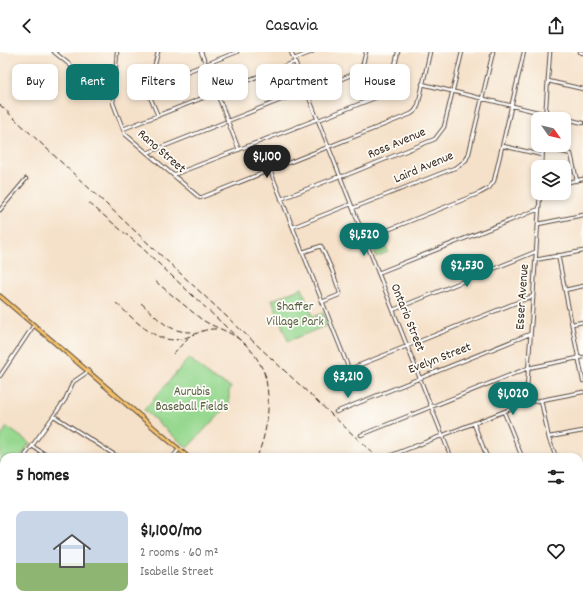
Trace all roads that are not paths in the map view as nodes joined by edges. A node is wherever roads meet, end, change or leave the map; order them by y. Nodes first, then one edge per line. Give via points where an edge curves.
1 (54, 52) edge
2 (117, 52) edge
3 (158, 52) edge
4 (201, 52) edge
5 (237, 52) edge
6 (291, 52) edge
7 (312, 52) edge
8 (366, 52) edge
9 (398, 52) edge
10 (430, 52) edge
11 (462, 52) edge
12 (493, 52) edge
13 (524, 52) edge
14 (550, 52) edge
15 (580, 52) edge
16 (583, 53) edge
17 (294, 60) junction
18 (69, 64) edge
19 (116, 64) edge
20 (155, 64) edge
21 (205, 64) joint
22 (296, 64) edge
23 (342, 78) edge
24 (248, 80) edge
25 (548, 81) junction
26 (422, 84) junction
27 (583, 89) edge
28 (452, 91) junction
29 (482, 98) junction
30 (113, 100) edge
31 (151, 100) edge
32 (199, 100) edge
33 (220, 100) edge
34 (285, 100) edge
35 (310, 100) edge
36 (512, 106) junction
37 (537, 112) edge
38 (545, 112) edge
39 (158, 116) junction
40 (318, 120) junction
41 (571, 120) edge
42 (228, 121) junction
43 (583, 123) edge
44 (123, 129) junction
45 (503, 146) junction
46 (329, 147) junction
47 (239, 150) junction
48 (542, 152) edge
49 (564, 152) edge
50 (147, 153) junction
51 (542, 155) junction
52 (542, 160) edge
53 (270, 170) junction
54 (173, 175) junction
55 (340, 176) junction
56 (26, 179) dead end
57 (583, 179) edge
58 (576, 181) junction
59 (571, 182) edge
60 (281, 199) junction
61 (540, 200) edge
62 (351, 204) junction
63 (353, 208) junction
64 (539, 209) junction
65 (0, 210) edge
66 (583, 215) edge
67 (538, 224) junction
68 (293, 227) junction
69 (365, 239) junction
70 (583, 250) edge
71 (303, 252) junction
72 (536, 252) junction
73 (558, 255) junction
74 (535, 260) junction
75 (378, 273) junction
76 (583, 286) edge
77 (565, 290) junction
78 (0, 296) edge
79 (533, 296) junction
80 (322, 302) junction
81 (393, 310) junction
82 (583, 322) edge
83 (572, 324) junction
84 (34, 325) junction
85 (530, 334) junction
86 (407, 346) junction
87 (583, 357) edge
88 (579, 358) junction
89 (528, 368) junction
90 (349, 369) junction
91 (88, 371) junction
92 (337, 374) dead end
93 (0, 376) edge
94 (420, 378) junction
95 (583, 381) edge
96 (583, 392) edge
97 (541, 400) junction
98 (526, 403) junction
99 (431, 407) junction
100 (336, 412) dead end
101 (504, 412) junction
102 (54, 416) junction
103 (474, 424) junction
104 (583, 431) edge
105 (361, 435) dead end
106 (443, 436) junction
107 (549, 437) junction
108 (32, 446) junction
109 (179, 449) junction
110 (27, 453) edge
111 (43, 453) edge
112 (112, 453) edge
113 (176, 453) edge
114 (184, 453) edge
115 (398, 453) edge
116 (450, 453) edge
117 (485, 453) edge
118 (520, 453) edge
119 (555, 453) edge

1 - 18 street
2 - 19 street, Rano Street
3 - 20 street
4 - 21 street
5 - 21 street
6 - 17 street, Ontario Street
7 - 17 street
8 - 23 street via 361,71
9 - 40 street via 387,92
10 - 26 street
11 - 28 street, Ross Avenue
12 - 29 street, Laird Avenue
13 - 36 street
14 - 25 street
15 - 16 street
17 - 22 street, Ontario Street
17 - 24 street
25 - 27 street
25 - 38 street
26 - 28 street
26 - 46 street via 418,106 411,114
28 - 29 street
28 - 55 street, Ross Avenue via 444,127 435,139
29 - 36 street
29 - 63 street, Laird Avenue via 469,153 463,162 457,167
30 - 44 street, Rano Street
31 - 39 street
32 - 39 street
33 - 42 street
34 - 42 street
35 - 40 street, Ontario Street
36 - 37 street
36 - 45 street
39 - 44 street
40 - 46 street, Ontario Street
40 - 47 street
41 - 43 street
42 - 47 street
42 - 50 street
44 - 50 street, Rano Street via 125,134
45 - 51 street
45 - 69 street via 494,180 487,190
46 - 53 street
46 - 55 street, Ontario Street
47 - 54 street
48 - 51 street
49 - 58 street via 571,154
50 - 54 street, Rano Street
51 - 52 street
53 - 54 street, Rano Street via 200,198
53 - 60 street
55 - 60 street, Ross Avenue
55 - 62 street, Ontario Street
56 - 65 street
57 - 58 street
58 - 59 street
60 - 68 street
61 - 64 street, Esser Avenue
62 - 63 street, Ontario Street
62 - 68 street
63 - 69 street, Ontario Street
64 - 67 street, Esser Avenue
64 - 75 street
66 - 67 street
67 - 72 street, Esser Avenue
68 - 71 street
69 - 75 street, Ontario Street
70 - 73 street
71 - 80 street
71 - 80 street via 321,246 332,270 340,294
72 - 74 street, Esser Avenue
72 - 81 street
73 - 74 street
73 - 77 street
74 - 79 street, Esser Avenue
75 - 81 street, Ontario Street
76 - 77 street
77 - 83 street
78 - 84 main road
79 - 85 street, Esser Avenue
79 - 86 street
80 - 90 street
81 - 86 street, Ontario Street
82 - 83 street
83 - 88 street
84 - 91 main road
84 - 93 street
85 - 89 street, Esser Avenue
85 - 94 street, Evelyn Street
86 - 90 street
86 - 94 street, Ontario Street
87 - 88 street
88 - 89 street
88 - 95 street
89 - 98 street, Esser Avenue
89 - 99 street
90 - 92 street
91 - 102 street via 73,382
91 - 109 main road
94 - 99 street, Ontario Street
94 - 100 street, Evelyn Street
96 - 97 street
97 - 98 street
97 - 107 street
98 - 101 street
99 - 105 street
99 - 106 street, Ontario Street
101 - 103 street
101 - 118 street
102 - 108 street
102 - 112 street
103 - 106 street
103 - 117 street
104 - 107 street
106 - 115 street
106 - 116 street, Ontario Street
107 - 119 street
108 - 110 street
108 - 111 street
109 - 113 street
109 - 114 main road

